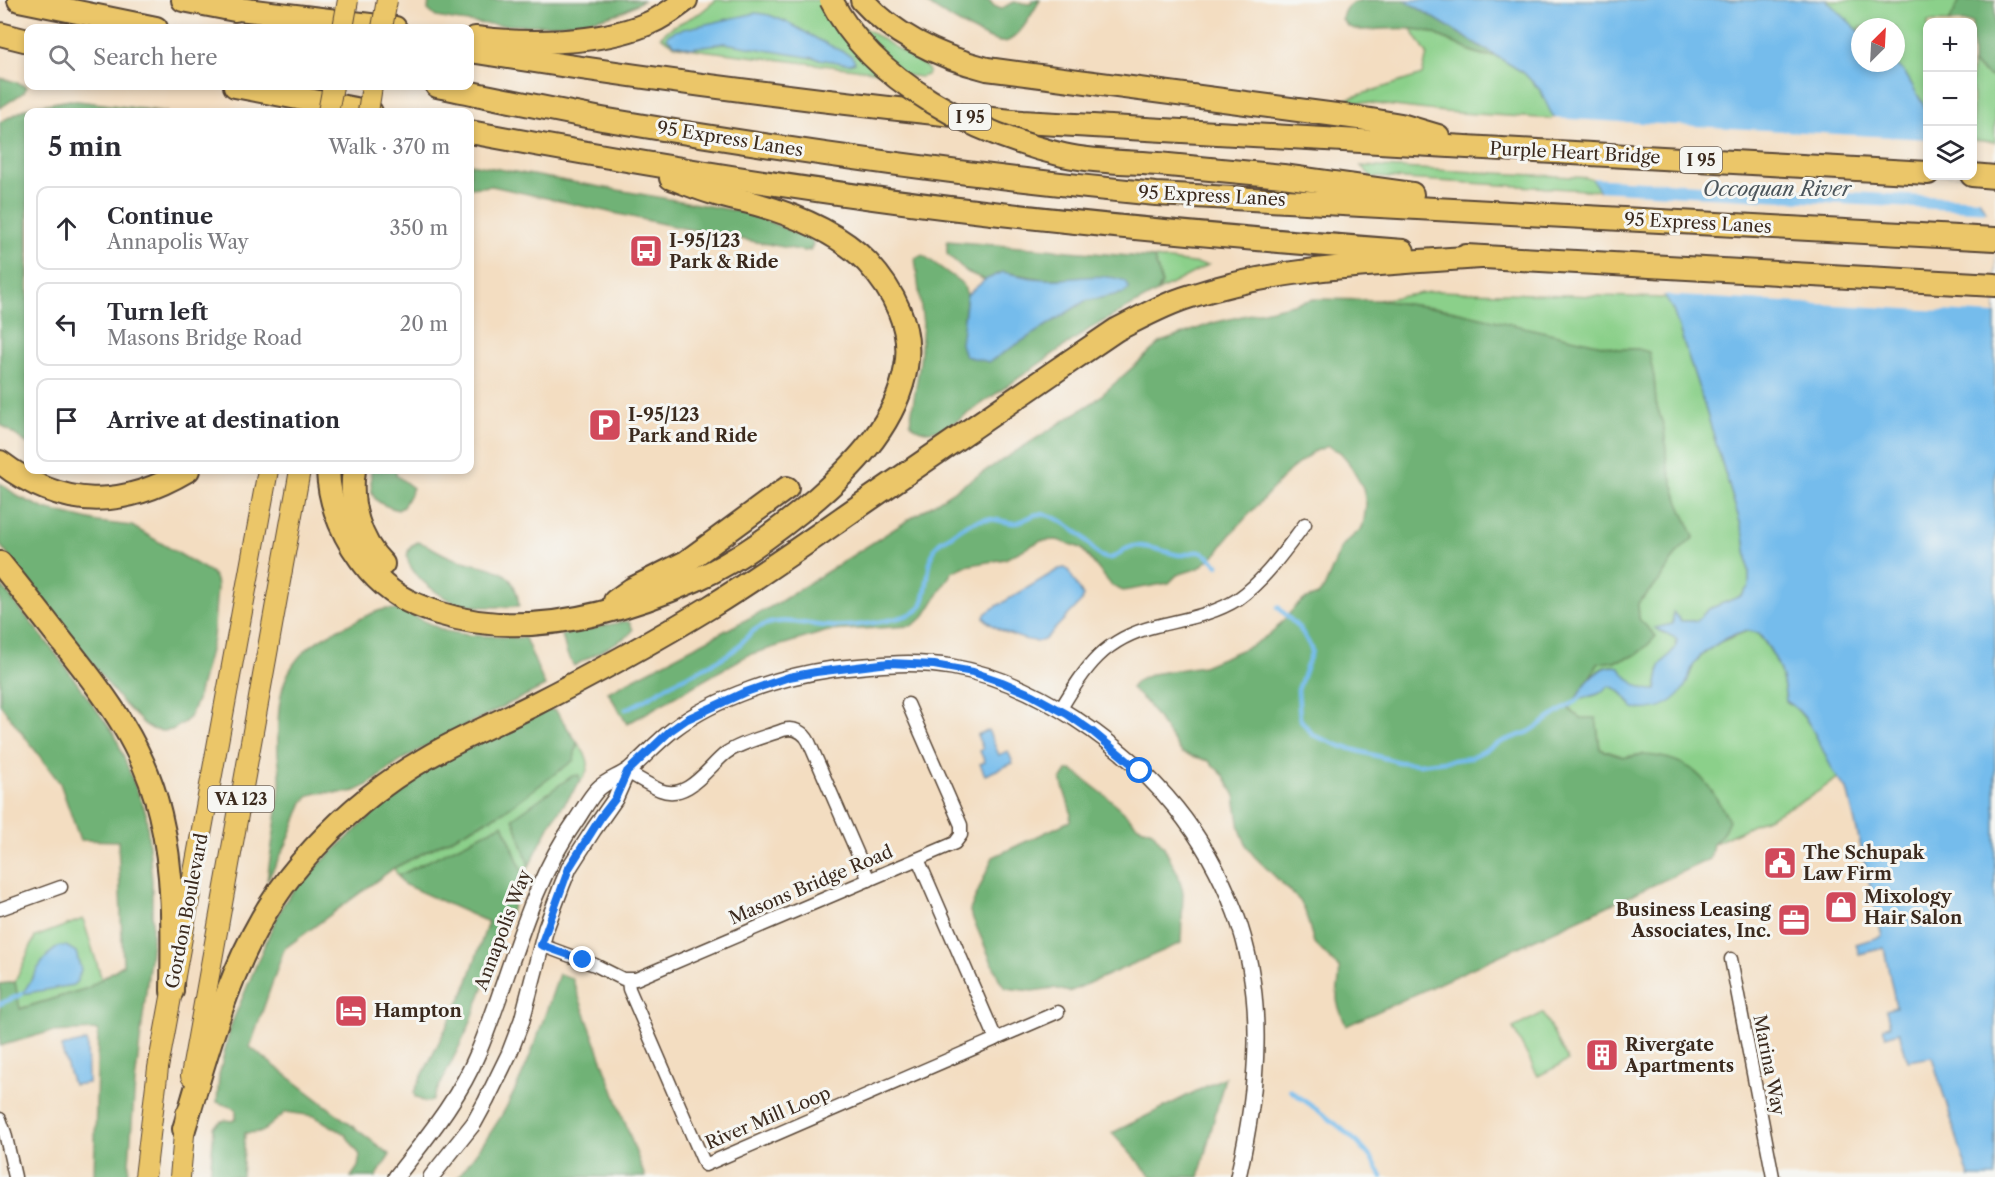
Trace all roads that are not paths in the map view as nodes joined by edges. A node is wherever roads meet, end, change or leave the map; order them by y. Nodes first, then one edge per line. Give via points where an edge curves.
1 (19, 0) edge
2 (183, 0) edge
3 (348, 0) edge
4 (387, 0) edge
5 (687, 0) edge
6 (831, 0) edge
7 (862, 0) edge
8 (222, 8) junction
9 (136, 24) edge
10 (318, 24) edge
11 (343, 24) edge
12 (360, 24) edge
13 (383, 24) edge
14 (0, 34) edge
15 (474, 38) edge
16 (24, 40) edge
17 (0, 49) edge
18 (24, 50) edge
19 (474, 52) edge
20 (256, 90) edge
21 (332, 90) edge
22 (372, 90) edge
23 (457, 90) edge
24 (329, 108) edge
25 (348, 108) edge
26 (369, 108) edge
27 (474, 133) edge
28 (1474, 147) junction
29 (627, 160) junction
30 (1923, 173) edge
31 (1977, 175) edge
32 (1995, 177) edge
33 (1526, 213) junction
34 (1995, 239) edge
35 (1481, 257) junction
36 (1995, 285) edge
37 (0, 462) edge
38 (181, 474) edge
39 (267, 474) edge
40 (299, 474) edge
41 (329, 474) edge
42 (353, 474) edge
43 (787, 488) dead end
44 (1305, 524) dead end
45 (0, 562) edge
46 (600, 613) junction
47 (457, 619) junction
48 (908, 704) dead end
49 (1060, 710) junction
50 (627, 772) junction
51 (918, 858) junction
52 (869, 880) junction
53 (62, 887) dead end
54 (0, 909) edge
55 (541, 945) junction
56 (1731, 959) dead end
57 (628, 980) junction
58 (172, 991) junction
59 (1058, 1012) dead end
60 (996, 1039) junction
61 (0, 1119) edge
62 (184, 1129) junction
63 (13, 1176) edge
64 (145, 1177) edge
65 (180, 1177) edge
66 (396, 1177) edge
67 (431, 1177) edge
68 (1238, 1177) edge
69 (1773, 1177) edge

1 - 9 highway
2 - 8 highway
3 - 11 main road, bridge
4 - 13 main road, bridge
5 - 15 highway via 649,23 618,33 534,42
6 - 33 highway, bridge via 854,35 883,66 923,96 998,135 1065,155 1293,177
7 - 28 highway via 909,38 945,57 987,69 1359,118 1401,125
8 - 10 highway
8 - 12 highway
14 - 16 highway
17 - 18 highway
19 - 28 highway, I 95 via 888,109 1066,125
20 - 25 highway
21 - 24 main road, bridge
22 - 26 main road, bridge
23 - 33 highway, 95 Express Lanes via 732,140 1096,188
27 - 29 highway
28 - 30 highway, Purple Heart Bridge / I 95
29 - 35 highway via 974,211 1213,236
29 - 46 highway via 714,194 790,215 843,243 872,267 897,303 904,324 907,365 880,431 865,451 797,515 739,556 696,580
31 - 32 highway
33 - 34 highway, 95 Express Lanes
35 - 36 highway
35 - 62 highway via 1322,269 1260,279 1206,291 1155,310 1116,330 712,605 595,673 394,778 327,835 278,892 232,979
37 - 38 highway via 39,487 101,499 147,490
39 - 58 main road, Gordon Boulevard / VA 123
40 - 62 main road, Gordon Boulevard / VA 123
41 - 47 highway via 338,518 366,566 409,603
42 - 47 highway via 356,516 379,560
43 - 46 highway via 686,562 632,589
44 - 49 street via 1270,568 1237,599 1196,617 1138,631 1102,652
45 - 58 highway via 104,694 142,761 158,804 165,839 173,936
46 - 47 highway via 531,624 495,625
48 - 51 street, Masons Bridge Road via 962,831 955,843
49 - 50 street, Annapolis Way via 1002,682 954,668 889,663 816,672 743,693 687,719
49 - 68 street, Annapolis Way via 1116,750 1175,807 1218,871 1236,915 1253,984 1256,1056 1252,1107
50 - 52 street via 660,790 680,791 736,748 787,729 798,730 809,742
50 - 55 street, Annapolis Way via 615,799 569,868
50 - 66 street, Annapolis Way via 600,787 565,835 526,921 478,1053 447,1110
51 - 52 street, Masons Bridge Road
51 - 60 street
52 - 57 street, Masons Bridge Road via 641,978
53 - 54 street
55 - 57 street
55 - 67 street, Annapolis Way via 509,1054 474,1122
56 - 69 street, Marina Way
57 - 60 street, River Mill Loop via 705,1165
58 - 64 main road, Gordon Boulevard / VA 123 via 156,1077
59 - 60 street, River Mill Loop
61 - 63 street
62 - 65 main road, Gordon Boulevard / VA 123

